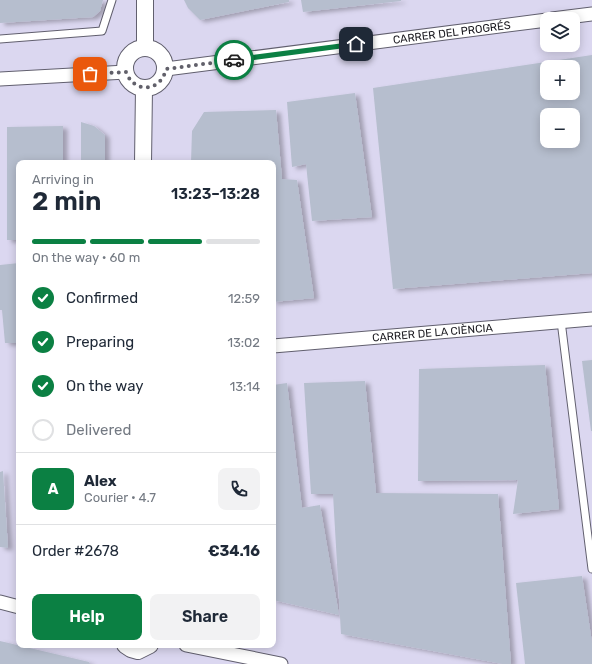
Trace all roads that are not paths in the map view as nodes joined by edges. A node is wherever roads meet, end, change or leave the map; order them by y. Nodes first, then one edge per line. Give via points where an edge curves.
1 (112, 0) edge
2 (145, 0) edge
3 (592, 14) edge
4 (580, 16) edge
5 (540, 21) edge
6 (0, 38) edge
7 (145, 48) junction
8 (166, 69) junction
9 (126, 72) junction
10 (0, 79) edge
11 (144, 88) junction
12 (143, 160) edge
13 (592, 319) edge
14 (561, 321) junction
15 (276, 346) edge
16 (592, 568) edge
17 (0, 602) edge
18 (16, 606) edge
19 (201, 648) edge
20 (281, 664) edge

1 - 6 lane via 102,31
2 - 7 street
3 - 4 street
5 - 8 street, CARRER DEL PROGRÉS
7 - 8 street via 153,49 160,54
7 - 9 street via 130,55 126,62
8 - 11 street via 161,81 154,87
9 - 10 street
9 - 11 street via 133,84
11 - 12 street
13 - 14 street, CARRER DE LA CIÈNCIA
14 - 15 street, CARRER DE LA CIÈNCIA
14 - 16 lane
17 - 18 street
19 - 20 street

